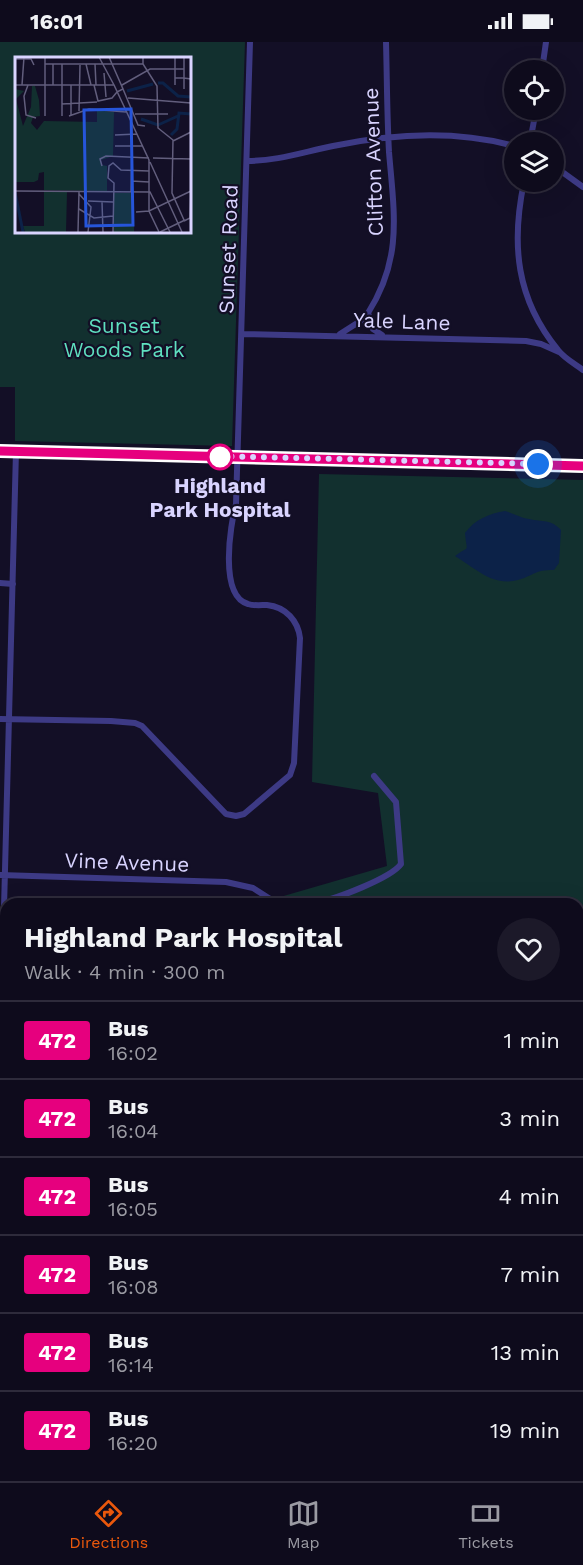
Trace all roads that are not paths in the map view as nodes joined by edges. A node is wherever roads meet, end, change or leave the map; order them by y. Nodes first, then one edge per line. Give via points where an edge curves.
1 (250, 42) edge
2 (386, 42) edge
3 (546, 42) edge
4 (543, 60) edge
5 (389, 138) junction
6 (504, 144) edge
7 (247, 161) junction
8 (564, 173) edge
9 (583, 187) edge
10 (523, 192) edge
11 (368, 313) junction
12 (242, 334) junction
13 (335, 336) junction
14 (387, 337) junction
15 (559, 352) junction
16 (583, 370) edge
17 (0, 451) edge
18 (16, 451) junction
19 (238, 457) junction
20 (583, 466) edge
21 (0, 583) edge
22 (13, 584) junction
23 (0, 719) edge
24 (9, 719) junction
25 (374, 776) dead end
26 (3, 875) edge
27 (3, 898) edge
28 (269, 898) edge
29 (330, 898) edge

1 - 7 street, Sunset Road
2 - 5 street, Clifton Avenue
3 - 4 street
5 - 6 street via 475,138
5 - 7 street via 270,161
5 - 11 street, Clifton Avenue via 395,201 393,239 381,290
7 - 12 street, Sunset Road
8 - 9 street
10 - 15 street via 517,256 520,275 538,322
11 - 13 street, Clifton Avenue
11 - 14 street via 376,333
12 - 13 street, Yale Lane
12 - 19 street, Sunset Road
13 - 14 street, Yale Lane
14 - 15 street, Yale Lane via 526,341
15 - 16 street
17 - 18 street
18 - 19 street
18 - 22 street
19 - 20 street
19 - 24 street, Sunset Road via 231,586 247,604 284,609 298,626 300,638 294,763 290,775 244,814 226,814 142,726
21 - 22 street
22 - 24 street
23 - 24 street
24 - 26 street
25 - 29 street via 396,802 401,864 393,873
26 - 27 street
26 - 28 street, Vine Avenue via 226,882 253,888

